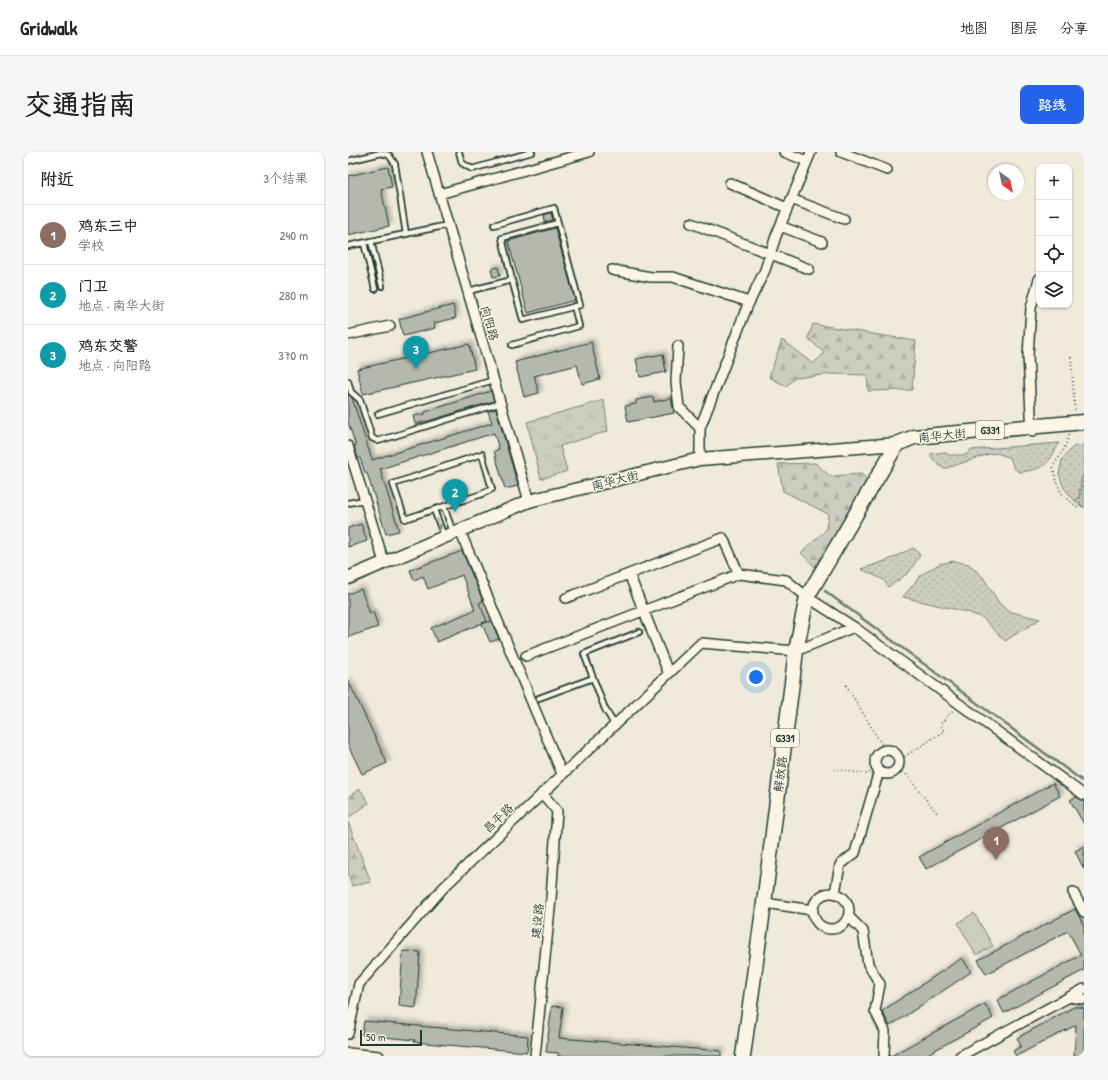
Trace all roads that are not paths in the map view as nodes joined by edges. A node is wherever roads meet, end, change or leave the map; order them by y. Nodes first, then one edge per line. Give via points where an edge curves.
1 (427, 152) edge
2 (459, 152) edge
3 (532, 152) edge
4 (589, 152) edge
5 (784, 152) edge
6 (811, 152) edge
7 (840, 152) edge
8 (516, 154) edge
9 (348, 161) edge
10 (807, 161) junction
11 (887, 170) dead end
12 (730, 183) dead end
13 (440, 194) junction
14 (791, 199) junction
15 (787, 208) junction
16 (844, 218) dead end
17 (558, 223) junction
18 (690, 223) dead end
19 (448, 225) junction
20 (494, 225) dead end
21 (780, 226) junction
22 (406, 234) junction
23 (371, 241) junction
24 (822, 242) dead end
25 (364, 243) junction
26 (348, 246) edge
27 (770, 254) junction
28 (809, 269) dead end
29 (612, 270) dead end
30 (512, 280) junction
31 (382, 286) dead end
32 (375, 289) dead end
33 (1036, 290) edge
34 (468, 291) junction
35 (749, 302) junction
36 (574, 306) junction
37 (390, 326) dead end
38 (348, 335) edge
39 (512, 345) dead end
40 (678, 346) dead end
41 (494, 380) junction
42 (348, 382) edge
43 (501, 403) junction
44 (378, 414) dead end
45 (1078, 426) edge
46 (700, 428) junction
47 (1031, 430) junction
48 (897, 444) junction
49 (348, 447) edge
50 (700, 459) junction
51 (365, 500) junction
52 (530, 502) junction
53 (348, 503) edge
54 (444, 506) junction
55 (434, 510) junction
56 (452, 534) junction
57 (384, 562) junction
58 (629, 574) junction
59 (738, 574) junction
60 (348, 578) edge
61 (807, 597) junction
62 (566, 598) dead end
63 (643, 611) junction
64 (854, 627) junction
65 (638, 632) dead end
66 (796, 651) junction
67 (526, 656) dead end
68 (668, 672) junction
69 (593, 678) junction
70 (539, 698) dead end
71 (614, 724) junction
72 (878, 769) junction
73 (562, 774) junction
74 (542, 793) junction
75 (1084, 794) edge
76 (1073, 892) dead end
77 (835, 893) junction
78 (764, 903) junction
79 (813, 910) junction
80 (1084, 912) edge
81 (849, 917) junction
82 (1084, 989) edge
83 (1069, 997) junction
84 (1084, 999) edge
85 (348, 1034) edge
86 (348, 1053) edge
87 (379, 1056) edge
88 (535, 1056) edge
89 (742, 1056) edge
90 (884, 1056) edge
91 (960, 1056) edge

1 - 13 street, 向阳路
2 - 8 lane via 462,163 472,169
3 - 8 lane
4 - 13 street
5 - 10 street
6 - 10 street
7 - 11 street
9 - 22 lane via 381,153 389,155 395,164
10 - 14 street
12 - 15 street
13 - 19 street, 向阳路
14 - 15 street
14 - 16 street
15 - 21 street
17 - 20 lane via 554,208
17 - 30 lane via 502,238
17 - 36 lane via 580,305
18 - 27 street
19 - 22 lane
19 - 34 street, 向阳路
21 - 24 street
21 - 27 street
22 - 23 lane
23 - 25 lane
23 - 31 lane
25 - 26 lane
25 - 32 lane
27 - 28 street
27 - 35 street
29 - 35 street via 651,277 673,277
30 - 34 lane
30 - 36 lane via 523,320
33 - 47 street via 1031,308 1028,356
34 - 41 street, 向阳路
35 - 46 street
36 - 39 lane via 579,326
37 - 38 street
40 - 46 street via 676,382 679,407
41 - 43 street, 向阳路
41 - 44 lane
42 - 43 lane via 351,392 360,400 372,438 378,441
43 - 52 street, 向阳路
45 - 47 highway, 南华大街 / G331
46 - 50 street
47 - 48 highway, 南华大街 / G331 via 947,434 914,438
48 - 50 main road, 南华大街
48 - 61 highway, 解放路 / G331
49 - 51 street
50 - 52 main road, 南华大街
51 - 53 lane
51 - 57 street
52 - 56 main road, 南华大街
54 - 55 lane
54 - 55 lane via 492,489 482,454 393,484 406,519
54 - 56 lane
55 -> 56 lane
56 - 57 main road, 南华大街
56 - 73 street
57 - 60 main road, 南华大街
58 - 59 street via 723,538
58 - 62 street
58 - 63 street
59 - 61 street via 786,580
59 - 63 street
61 - 64 street
61 - 66 highway, 解放路 / G331
63 - 67 street
63 - 68 street
64 - 66 street
64 - 75 street
65 - 69 lane via 584,654
66 - 68 street, 昌平路 via 701,643
66 - 78 highway, 解放路 / G331
68 - 71 street, 昌平路
69 - 70 lane
69 - 71 lane
71 - 73 street, 昌平路
72 - 72 street via 875,764 876,756 885,750 896,754 897,765 894,771 886,773
72 - 77 street via 855,853 840,865
73 - 74 street, 昌平路
74 - 85 street, 昌平路 via 444,887 359,984
74 - 88 street, 建设路 via 557,811
76 - 80 street
77 - 79 street via 823,895 814,904
77 - 81 street via 848,904
78 - 79 street
78 - 89 highway, 解放路 / G331
79 - 81 street via 813,916 824,929 836,929
81 - 90 street via 863,931 868,964 880,984 875,1011 885,1031
82 - 83 street
83 - 84 street
83 - 91 street
86 - 87 street

